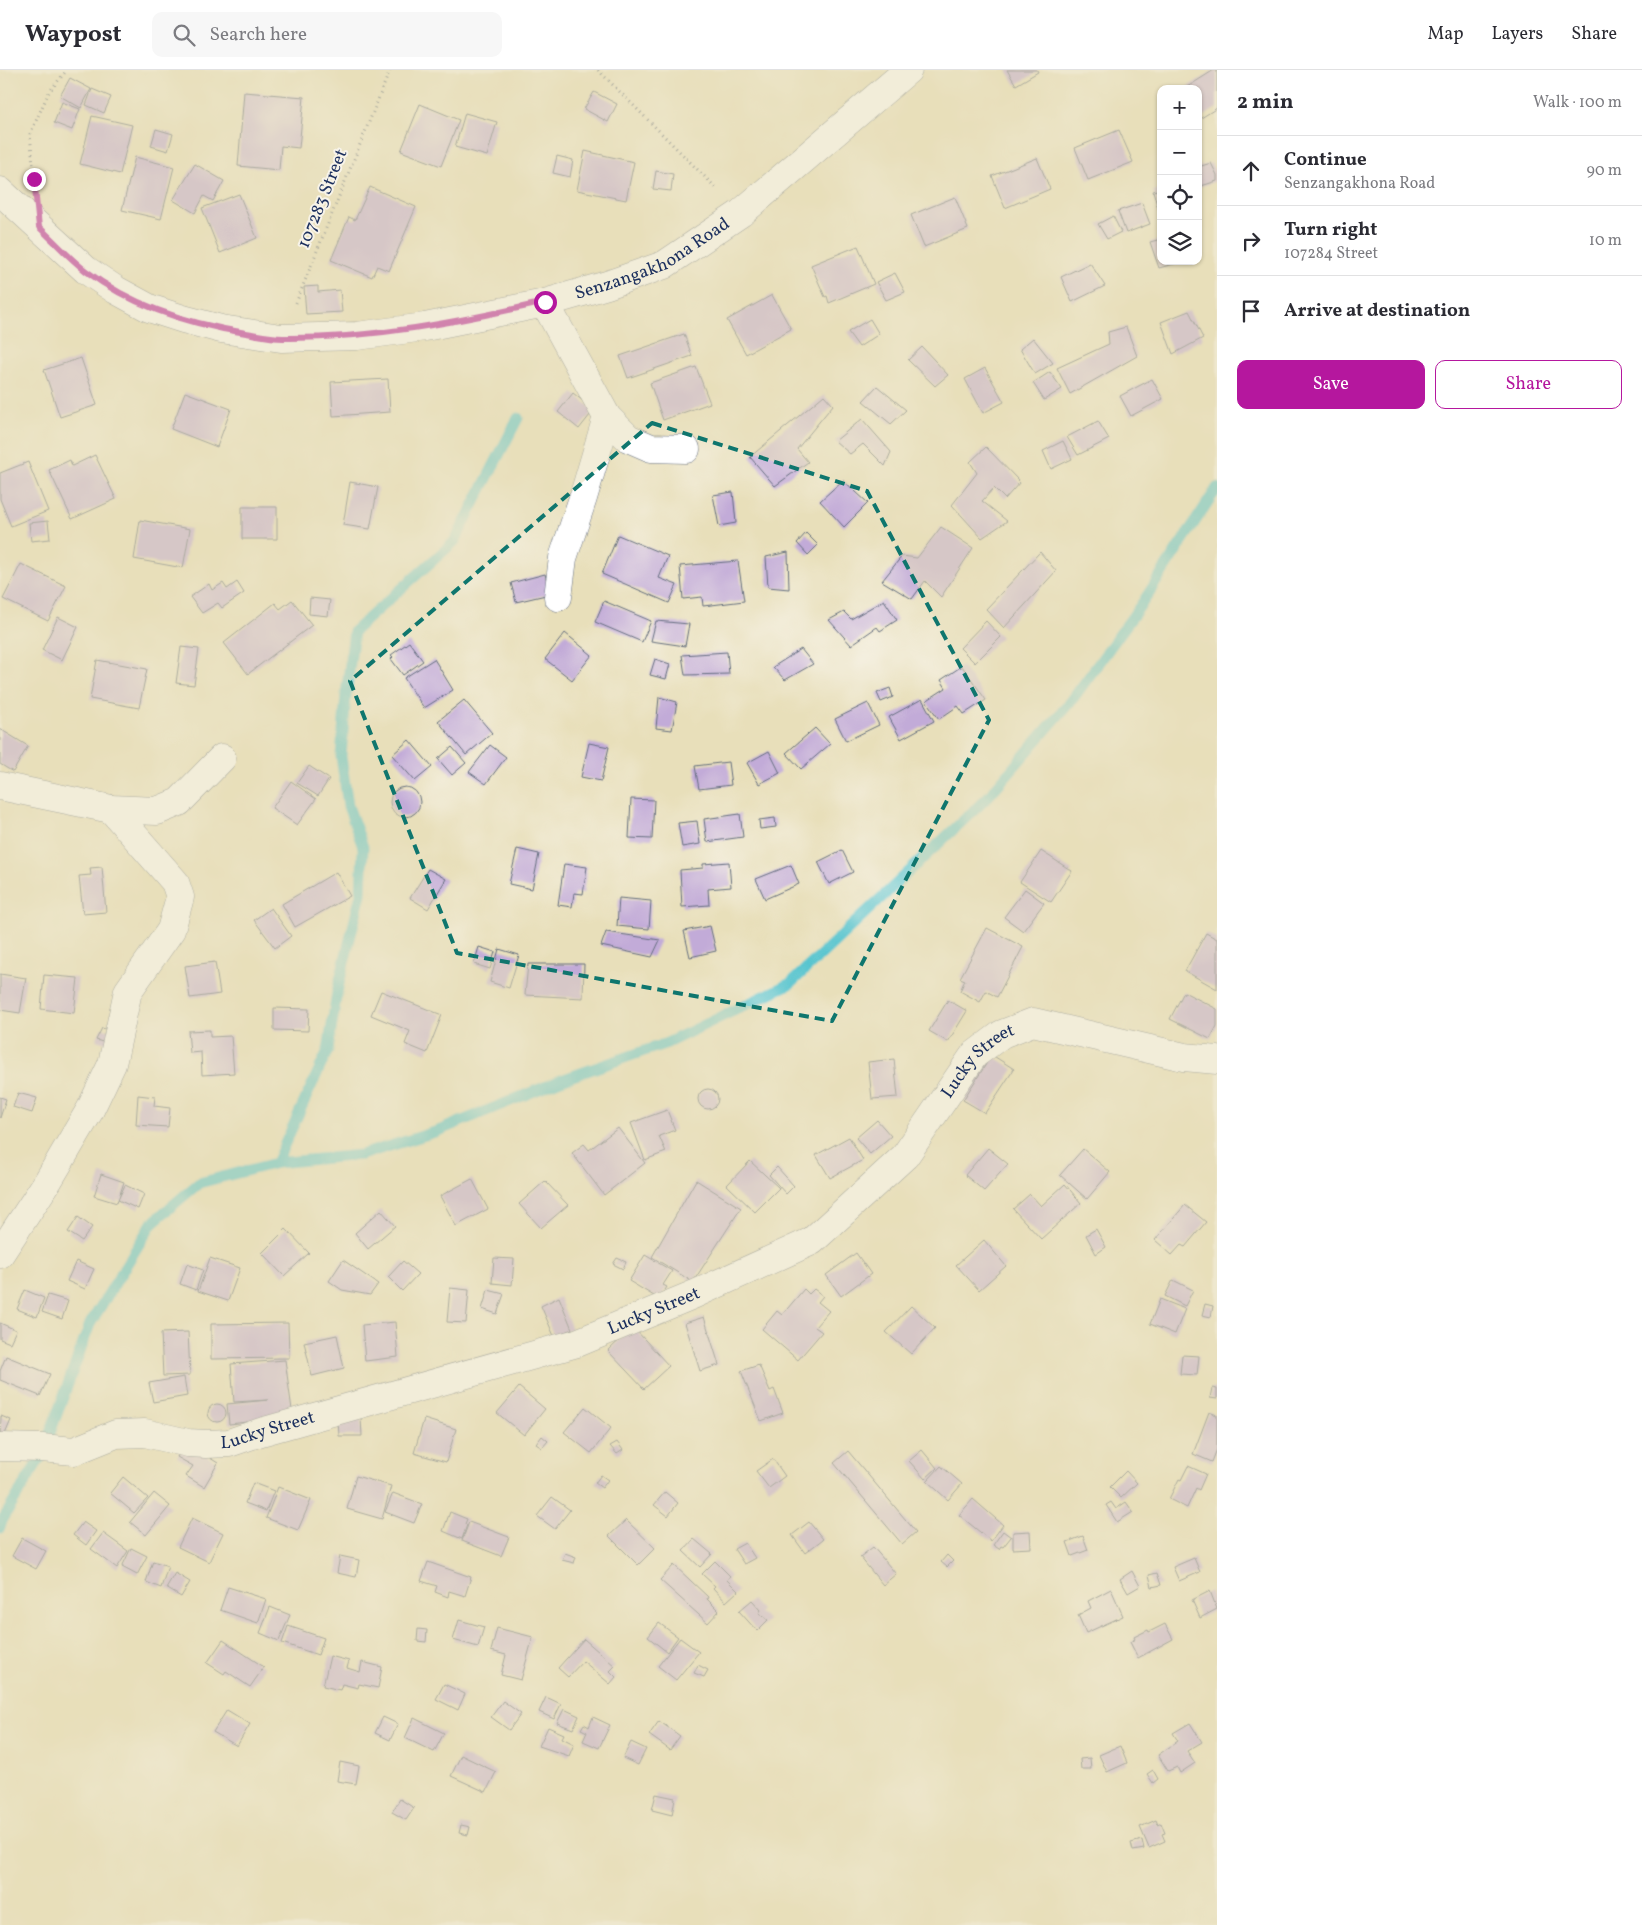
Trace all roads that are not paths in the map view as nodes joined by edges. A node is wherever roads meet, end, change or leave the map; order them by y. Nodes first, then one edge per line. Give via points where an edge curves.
1 (908, 70) edge
2 (0, 191) edge
3 (545, 302) junction
4 (607, 416) junction
5 (686, 449) dead end
6 (558, 597) dead end
7 (222, 758) dead end
8 (0, 786) edge
9 (111, 809) junction
10 (1217, 1060) edge
11 (0, 1254) edge
12 (0, 1447) edge

1 - 3 street, Senzangakhona Road via 741,213 664,264 608,285
2 - 3 street, Senzangakhona Road via 86,270 116,290 149,308 221,329 281,338 357,336 425,327
3 - 4 street
4 - 5 street via 628,438 651,448
4 - 6 street via 563,558
7 - 9 street via 179,802 157,811
8 - 9 street
9 - 11 street via 175,882 180,897 171,930 128,991 112,1064 90,1110
10 - 12 street, Lucky Street via 1184,1057 1033,1022 1002,1034 974,1055 905,1156 812,1241 577,1343 229,1443 188,1443 145,1433 116,1434 74,1451

